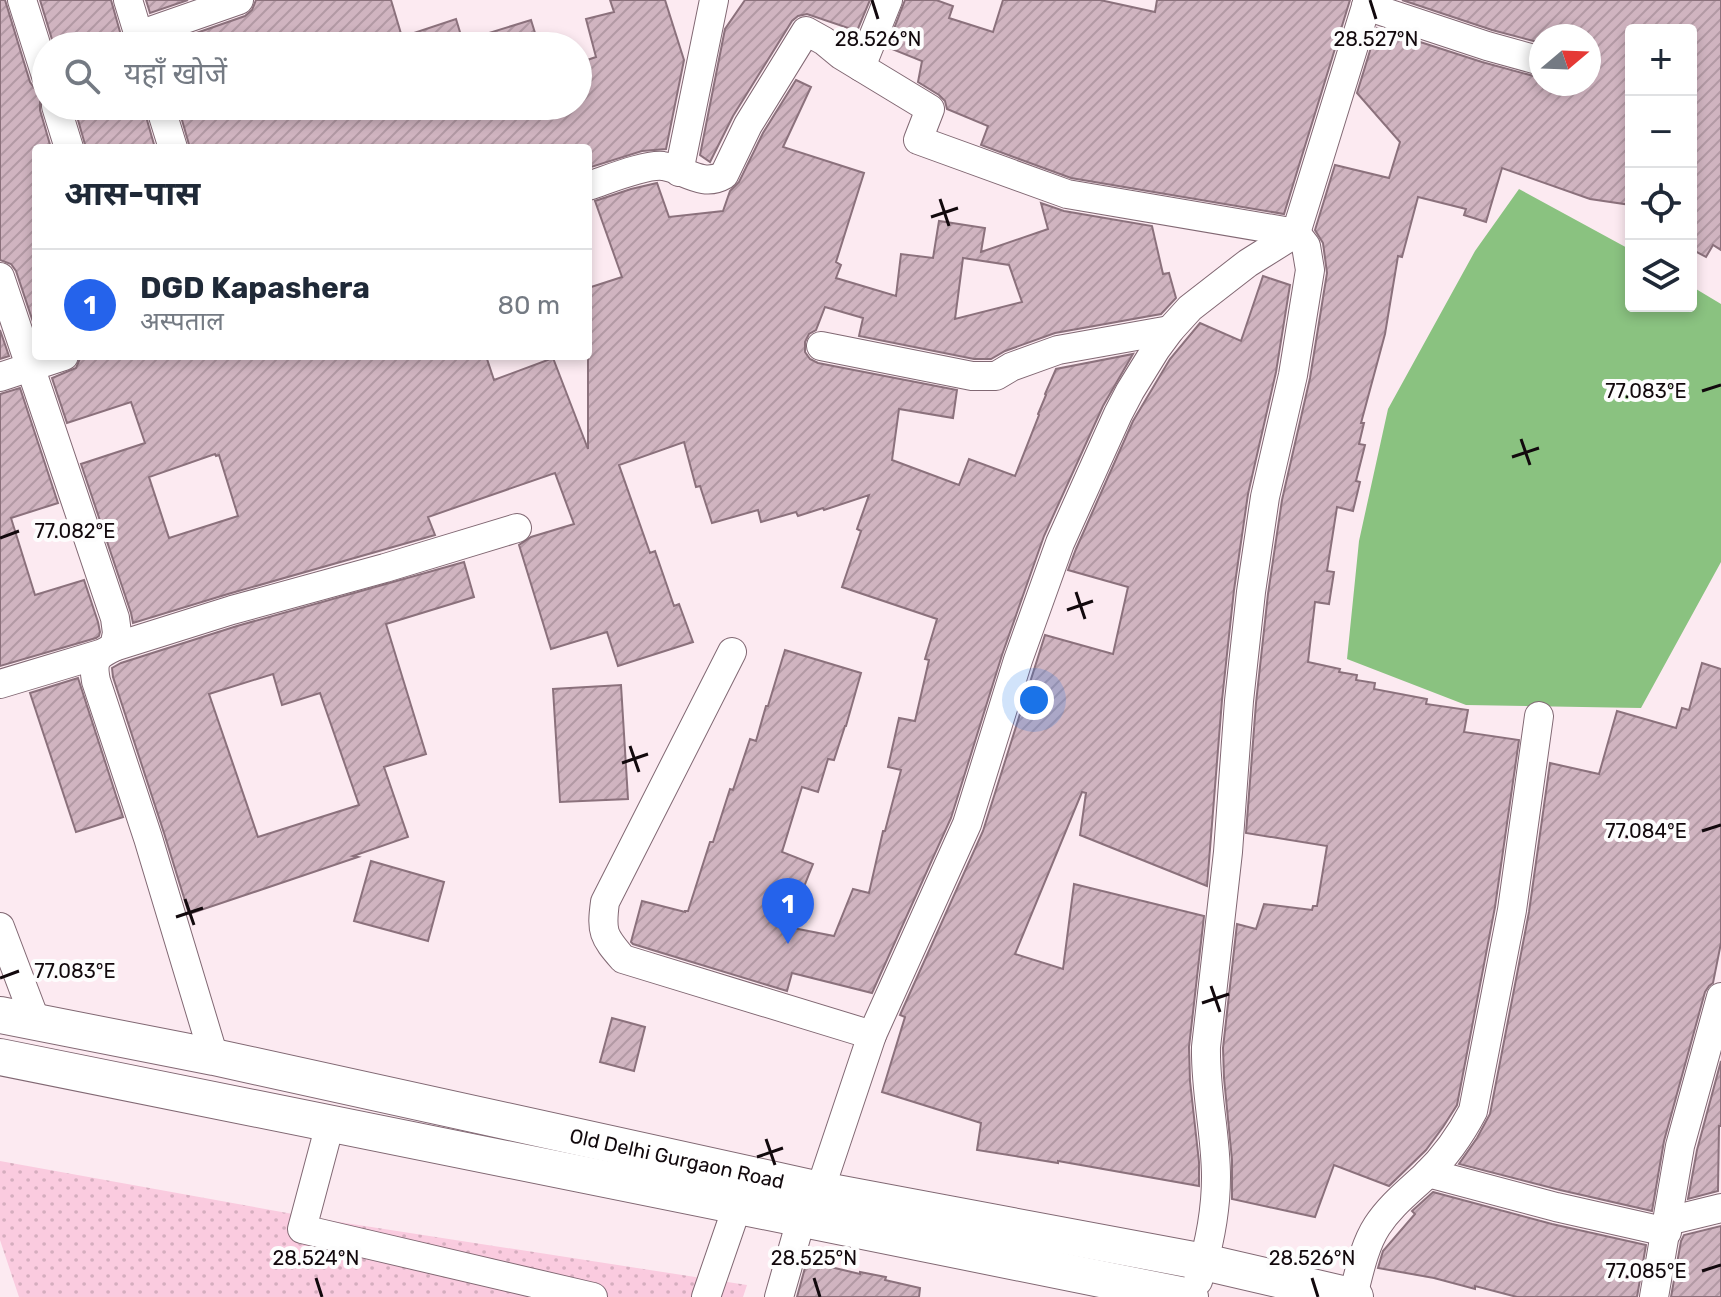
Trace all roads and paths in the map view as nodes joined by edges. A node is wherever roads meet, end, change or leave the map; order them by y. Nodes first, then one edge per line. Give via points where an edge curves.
1 (22, 0) edge
2 (128, 0) edge
3 (239, 0) edge
4 (714, 0) edge
5 (888, 0) edge
6 (1367, 3) edge
7 (32, 32) edge
8 (138, 32) edge
9 (163, 32) edge
10 (1529, 58) edge
11 (861, 67) junction
12 (60, 120) edge
13 (164, 120) edge
14 (68, 144) edge
15 (172, 144) edge
16 (679, 172) junction
17 (592, 185) edge
18 (1296, 233) junction
19 (0, 277) edge
20 (1170, 330) junction
21 (821, 346) dead end
22 (51, 360) edge
23 (31, 366) junction
24 (0, 377) edge
25 (517, 528) dead end
26 (107, 650) junction
27 (732, 652) dead end
28 (0, 684) edge
29 (1539, 716) dead end
30 (0, 927) edge
31 (1721, 997) edge
32 (0, 1015) edge
33 (36, 1022) junction
34 (872, 1035) junction
35 (1715, 1038) edge
36 (0, 1057) edge
37 (214, 1057) junction
38 (330, 1124) junction
39 (1428, 1173) junction
40 (810, 1205) junction
41 (737, 1207) junction
42 (1721, 1208) edge
43 (1667, 1227) junction
44 (1204, 1262) junction
45 (593, 1297) edge
46 (706, 1297) edge
47 (779, 1297) edge
48 (1192, 1297) edge
49 (1354, 1297) edge
50 (1654, 1297) edge

1 - 7 street
2 - 8 street
3 - 9 street
4 - 16 street
5 - 11 street
6 - 10 street
6 - 18 street
11 - 16 street via 806,31 724,175 710,181
11 - 18 street via 930,109 918,140 1067,194
12 - 14 street
13 - 15 street
16 - 17 street via 659,165
18 - 20 street via 1221,282
18 - 44 street via 1306,246 1310,270 1265,497 1239,701 1206,1047 1216,1175
19 - 23 street
20 - 21 street via 1058,350 996,376 972,376
20 - 34 street via 1130,391 1060,543 967,824
22 - 23 street
23 - 24 street
23 - 26 street via 111,602 117,633
25 - 26 street
26 - 28 street
26 - 37 street via 95,661 96,681
27 - 34 street via 605,902 602,925 608,942 623,959
29 - 39 street via 1512,910 1473,1111
30 - 33 street
31 - 35 street
32 - 33 main road, Old Delhi Gurgaon Road
33 - 37 main road, Old Delhi Gurgaon Road
34 - 40 street
35 - 43 street via 1680,1146
36 - 38 main road, Old Delhi Gurgaon Road
37 - 40 main road, Old Delhi Gurgaon Road
38 - 41 main road, Old Delhi Gurgaon Road
38 - 45 street via 302,1229
39 - 43 street via 1556,1207
39 - 49 street via 1375,1229
40 - 41 main road, Old Delhi Gurgaon Road
40 - 44 main road, Old Delhi Gurgaon Road
40 - 47 street
40 - 48 main road, Old Delhi Gurgaon Road
41 - 46 street
42 - 43 street
43 - 50 street
44 - 48 street
44 - 49 main road, Old Delhi Gurgaon Road

